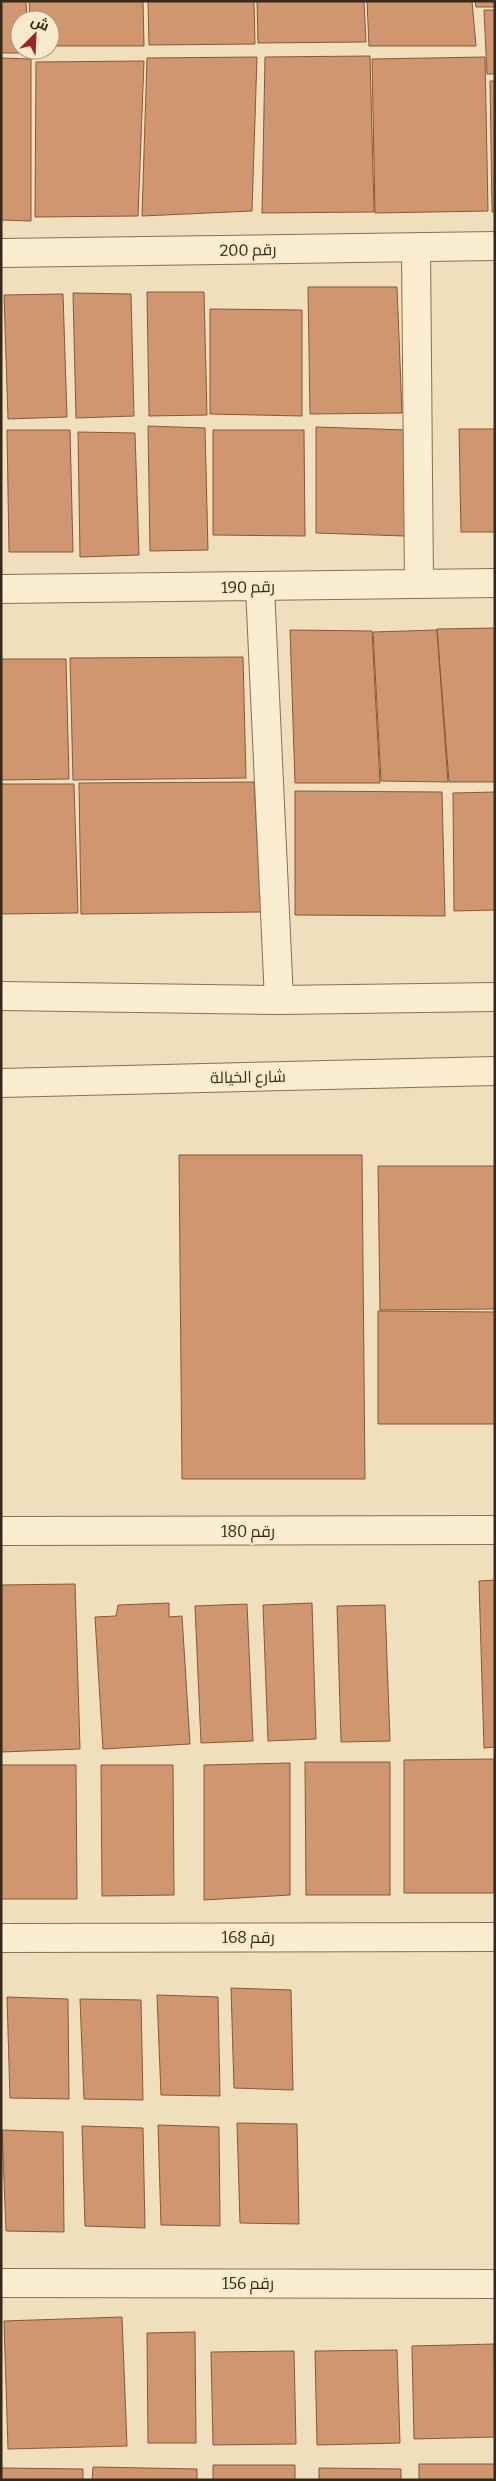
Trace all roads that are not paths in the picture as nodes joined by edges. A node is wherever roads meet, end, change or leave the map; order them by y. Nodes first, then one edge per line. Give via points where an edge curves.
1 (495, 246) edge
2 (416, 249) junction
3 (1, 253) edge
4 (495, 583) edge
5 (419, 584) junction
6 (260, 587) junction
7 (1, 589) edge
8 (1, 996) edge
9 (495, 997) edge
10 (279, 1000) junction
11 (495, 1071) edge
12 (1, 1083) edge
13 (495, 1530) edge
14 (1, 1531) edge
15 (495, 1937) edge
16 (1, 1938) edge
17 (1, 2283) edge
18 (495, 2284) edge

1 - 2 street, رقم 200
2 - 3 street, رقم 200
2 - 5 street
4 - 5 street, رقم 190
5 - 6 street, رقم 190
6 - 7 street, رقم 190
6 - 10 street
8 - 10 street
9 - 10 street
11 - 12 street, شارع الخيالة
13 - 14 street, رقم 180
15 - 16 street, رقم 168
17 - 18 street, رقم 156

